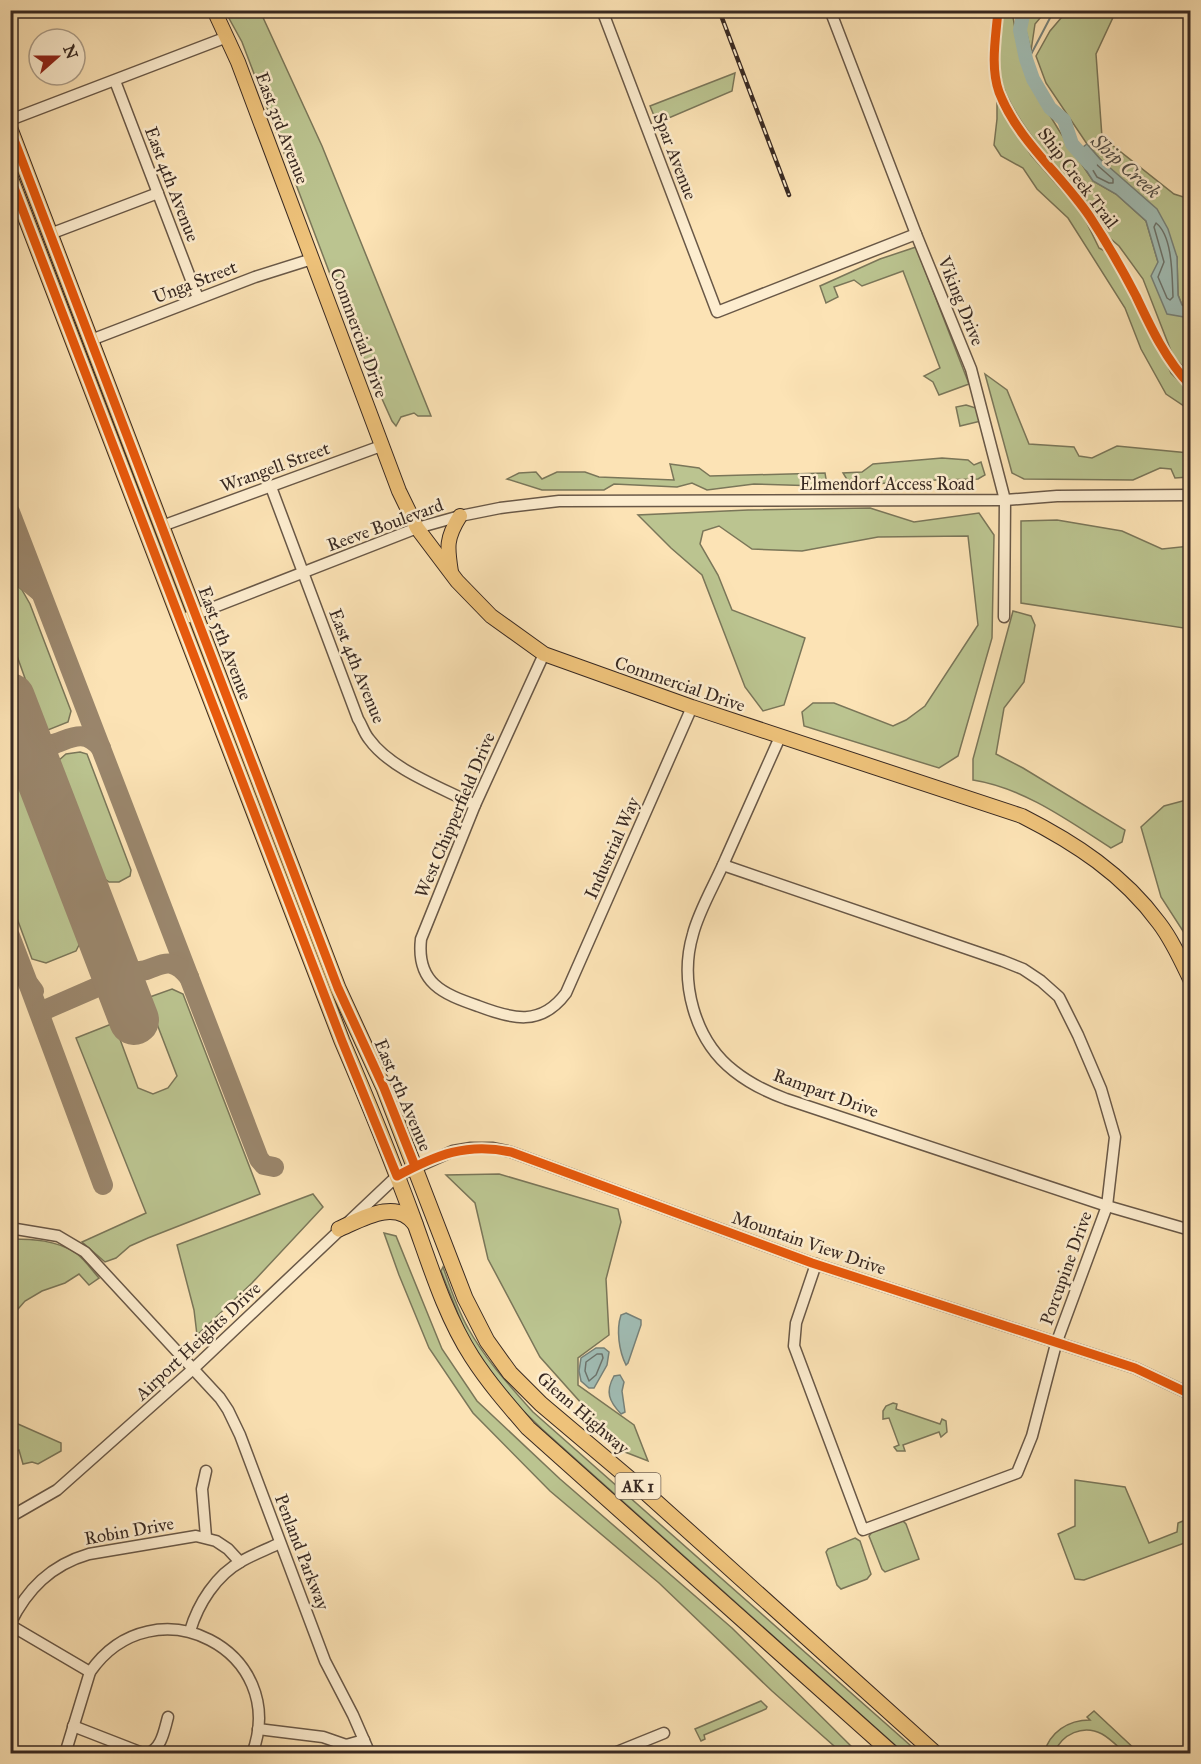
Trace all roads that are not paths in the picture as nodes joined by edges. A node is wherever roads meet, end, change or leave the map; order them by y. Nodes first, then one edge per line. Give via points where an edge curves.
1 (214, 10) edge
2 (602, 10) edge
3 (830, 10) edge
4 (227, 37) junction
5 (115, 81) junction
6 (10, 120) edge
7 (10, 129) edge
8 (10, 177) edge
9 (158, 193) junction
10 (50, 234) junction
11 (916, 234) junction
12 (312, 259) junction
13 (198, 298) junction
14 (91, 340) junction
15 (381, 446) junction
16 (271, 487) junction
17 (1191, 495) edge
18 (717, 500) joint
19 (1005, 500) junction
20 (460, 516) junction
21 (162, 526) junction
22 (417, 528) junction
23 (303, 572) junction
24 (451, 574) junction
25 (196, 614) junction
26 (1004, 617) dead end
27 (181, 620) junction
28 (544, 654) junction
29 (692, 707) junction
30 (780, 737) junction
31 (475, 805) junction
32 (723, 865) junction
33 (1191, 979) edge
34 (438, 988) joint
35 (415, 1166) junction
36 (397, 1176) junction
37 (1107, 1206) junction
38 (416, 1226) junction
39 (10, 1228) edge
40 (339, 1229) junction
41 (1191, 1230) edge
42 (816, 1264) junction
43 (1056, 1344) junction
44 (193, 1369) junction
45 (1191, 1394) edge
46 (207, 1471) dead end
47 (10, 1516) edge
48 (206, 1537) junction
49 (280, 1543) junction
50 (240, 1562) junction
51 (10, 1624) edge
52 (190, 1631) junction
53 (90, 1672) junction
54 (803, 1673) junction
55 (168, 1717) dead end
56 (73, 1726) junction
57 (258, 1729) junction
58 (664, 1733) dead end
59 (364, 1740) junction
60 (65, 1754) edge
61 (146, 1754) edge
62 (252, 1754) edge
63 (370, 1754) edge
64 (612, 1754) edge
65 (877, 1754) edge
66 (893, 1754) edge
67 (936, 1754) edge

1 - 4 main road, East 3rd Avenue
2 - 11 street, Spar Avenue via 717,312
3 - 11 street, Viking Drive
4 - 5 street
4 - 12 main road, East 3rd Avenue
5 - 6 street
5 - 9 street, East 4th Avenue
7 - 10 highway, East 5th Avenue / AK 1
8 - 27 highway, East 5th Avenue / AK 1
9 - 10 street
9 - 13 street, East 4th Avenue
10 - 14 highway, East 5th Avenue / AK 1
11 - 19 street, Viking Drive via 971,369
12 - 13 street, Unga Street
12 - 15 main road, Commercial Drive
13 - 14 street, Unga Street
14 - 21 highway, East 5th Avenue / AK 1
15 - 16 street, Wrangell Street
15 - 22 main road, Commercial Drive
16 - 21 street, Wrangell Street
16 - 23 street, East 4th Avenue
17 - 19 street, Elmendorf Access Road
18 - 19 street, Elmendorf Access Road
18 - 20 street, Reeve Boulevard via 559,501
19 - 26 street, Viking Drive
20 - 22 street, Reeve Boulevard
20 - 24 main road via 447,547
21 - 25 highway, East 5th Avenue / AK 1
22 - 23 street, Reeve Boulevard
22 - 24 main road, Commercial Drive
23 - 25 street, Reeve Boulevard
23 - 31 street, East 4th Avenue via 369,740 405,769
24 - 28 main road, Commercial Drive via 491,616
25 - 27 street, Reeve Boulevard
25 - 35 highway, East 5th Avenue / AK 1 via 339,988
27 - 36 highway, East 5th Avenue / AK 1
28 - 29 main road, Commercial Drive
28 - 31 street, West Chipperfield Drive
29 - 30 main road, Commercial Drive
29 - 34 street, Industrial Way via 560,1000 538,1015 514,1018 448,996
30 - 32 street, Rampart Drive
30 - 33 main road, Commercial Drive via 1022,816 1065,838 1104,865 1142,902 1160,923
31 - 34 street, West Chipperfield Drive via 421,939 423,967
32 - 37 street, Porcupine Drive via 1003,961 1041,981 1059,997 1101,1089 1115,1137
32 - 37 street, Rampart Drive via 693,933 687,973 696,1017 705,1038 732,1070 786,1099
35 - 36 street, Mountain View Drive
35 - 42 street, Mountain View Drive via 471,1148 512,1152
35 - 67 highway, Glenn Highway / AK 1 via 465,1298 487,1341 510,1373
36 - 38 highway, AK 1
36 - 40 street, Airport Heights Drive
37 - 41 street, Rampart Drive
37 - 43 street, Porcupine Drive
38 - 40 highway via 403,1213 387,1211
38 - 54 highway, AK 1 via 453,1322 494,1389 528,1428
39 - 44 street, Penland Parkway via 58,1236 85,1252
40 - 44 street, Airport Heights Drive
42 - 43 street, Mountain View Drive
42 - 43 street, Porcupine Drive via 796,1323 794,1346 863,1530 1017,1473 1032,1436
43 - 45 street, Mountain View Drive via 1135,1368
44 - 47 street, Airport Heights Drive via 57,1490
44 - 49 street, Penland Parkway via 228,1410
46 - 48 street via 202,1489
48 - 50 street via 228,1549
48 - 51 street, Robin Drive via 72,1559 43,1577
49 - 50 street
49 - 59 street, Penland Parkway via 325,1661
50 - 52 street via 205,1598
51 - 53 street
52 - 53 street via 165,1629 138,1634 114,1647
52 - 57 street via 217,1643 242,1667 253,1686
53 - 56 street
54 - 65 highway
54 - 66 highway, AK 1
55 - 61 street via 159,1745
56 - 60 street
56 - 61 street
57 - 59 street via 323,1737 346,1745
57 - 62 street
58 - 64 street
59 - 63 street, Penland Parkway

